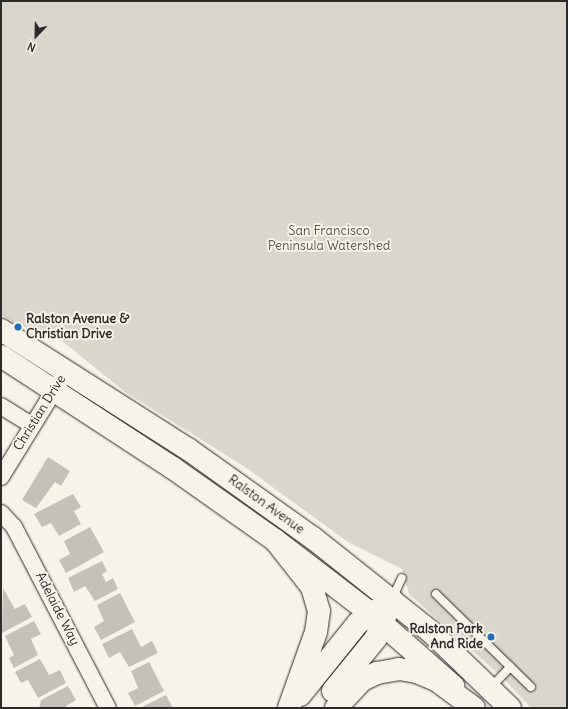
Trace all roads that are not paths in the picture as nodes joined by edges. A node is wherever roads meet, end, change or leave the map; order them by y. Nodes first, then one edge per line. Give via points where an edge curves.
1 (1, 330) edge
2 (1, 356) edge
3 (67, 371) junction
4 (54, 391) junction
5 (1, 406) edge
6 (32, 425) junction
7 (1, 476) edge
8 (1, 513) edge
9 (275, 540) junction
10 (402, 578) dead end
11 (436, 594) dead end
12 (392, 600) junction
13 (377, 618) junction
14 (510, 667) junction
15 (531, 687) dead end
16 (490, 688) junction
17 (108, 708) edge
18 (289, 708) edge
19 (293, 708) edge
20 (321, 708) edge
21 (336, 708) edge
22 (475, 708) edge
23 (510, 708) edge

1 - 3 main road, Ralston Avenue
2 - 4 main road, Ralston Avenue
3 - 4 street, Christian Drive
3 - 12 main road, Ralston Avenue via 238,484
4 - 6 street, Christian Drive
4 - 9 main road, Ralston Avenue via 173,468
5 - 6 street
6 - 7 street, Christian Drive
8 - 17 street, Adelaide Way via 14,527
9 - 13 main road, Ralston Avenue
9 - 18 main road via 312,587 319,611 316,632
10 - 12 lane
11 - 14 lane
12 - 13 main road
12 - 16 main road, Ralston Avenue
13 - 19 main road via 352,629 319,668
13 - 20 main road via 371,644
13 - 22 main road, Ralston Avenue
14 - 15 lane
14 - 16 lane
16 - 23 main road, Ralston Avenue
21 - 22 main road via 362,680 377,673 399,669 417,672 436,680

